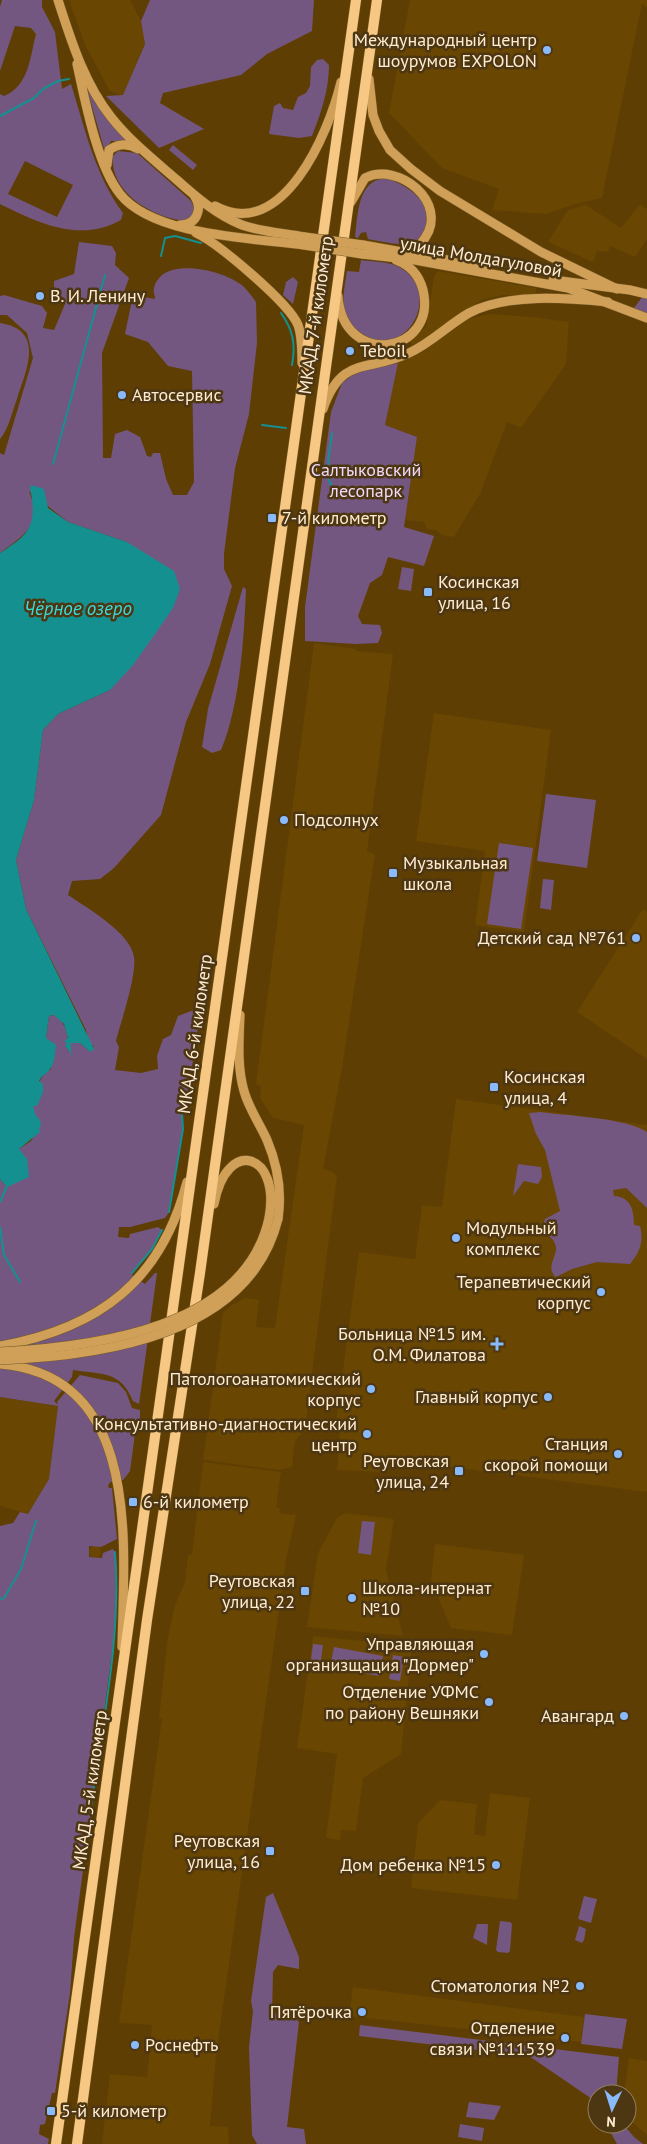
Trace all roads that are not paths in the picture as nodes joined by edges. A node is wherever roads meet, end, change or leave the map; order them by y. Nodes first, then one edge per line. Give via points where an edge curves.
1 (58, 0) edge
2 (356, 0) edge
3 (377, 0) edge
4 (71, 39) junction
5 (348, 51) junction
6 (369, 54) junction
7 (145, 152) junction
8 (106, 168) junction
9 (192, 193) junction
10 (346, 218) junction
11 (169, 225) junction
12 (304, 241) junction
13 (391, 253) junction
14 (337, 283) junction
15 (617, 289) junction
16 (647, 294) edge
17 (608, 302) junction
18 (647, 318) edge
19 (302, 383) junction
20 (318, 423) junction
21 (267, 631) joint
22 (240, 980) junction
23 (196, 1150) junction
24 (274, 1219) junction
25 (200, 1273) junction
26 (0, 1346) edge
27 (0, 1352) edge
28 (0, 1362) edge
29 (155, 1441) joint
30 (119, 1702) junction
31 (56, 2144) edge
32 (77, 2144) edge

1 - 4 main road
2 - 5 highway, МКАД, 7-й километр
3 - 6 highway, МКАД, 7-й километр
4 - 7 main road via 99,100
4 - 8 main road
5 - 9 main road via 325,131 283,197 263,210 241,212 219,208
5 - 19 highway, МКАД, 7-й километр
6 - 10 highway, МКАД, 7-й километр
6 - 15 main road via 370,98 378,131 390,150 440,191 541,252
7 - 8 main road via 131,145 115,146 109,150
7 - 9 main road
8 - 11 main road via 128,203
9 - 11 main road via 199,205 196,219 183,226
9 - 12 main road via 217,212 244,226
10 - 13 main road via 352,199 366,178 373,174 390,173 409,183 427,200 431,226 417,247
10 - 14 highway, МКАД, 7-й километр
11 - 12 main road
11 - 19 main road via 206,238 218,246 293,317 300,336
12 - 13 main road, улица Молдагуловой, bridge
13 - 14 main road via 417,275 424,296 421,320 416,329 398,343 376,345 355,336 342,318
13 - 15 main road, улица Молдагуловой
13 - 17 main road, улица Молдагуловой via 568,288
14 - 20 highway, МКАД, 7-й километр
15 - 16 main road, улица Молдагуловой
17 - 18 main road, улица Молдагуловой
17 - 20 main road via 577,299 512,301 478,308 408,354 349,371 334,385
19 - 21 highway, МКАД, 7-й километр
20 - 22 highway, МКАД, 7-й километр
21 - 23 highway, МКАД, 6-й километр
22 - 24 main road via 240,1076 276,1168 280,1198
22 - 25 highway
23 - 26 main road via 168,1236 140,1277 111,1302 77,1322
23 - 29 highway, МКАД, 6-й километр
24 - 25 main road via 266,1173 250,1162 233,1164 217,1188
24 - 27 main road, bridge via 242,1273 221,1291 182,1314 147,1330 103,1342
24 - 28 main road, bridge via 269,1248 249,1279 226,1298 186,1322 150,1338 105,1350
25 - 32 highway, МКАД, 5-й километр via 144,1643
28 - 30 main road via 48,1377 72,1392 97,1420 108,1444 117,1486 123,1576
29 - 30 highway, МКАД, 5-й километр
30 - 31 highway, МКАД, 5-й километр

